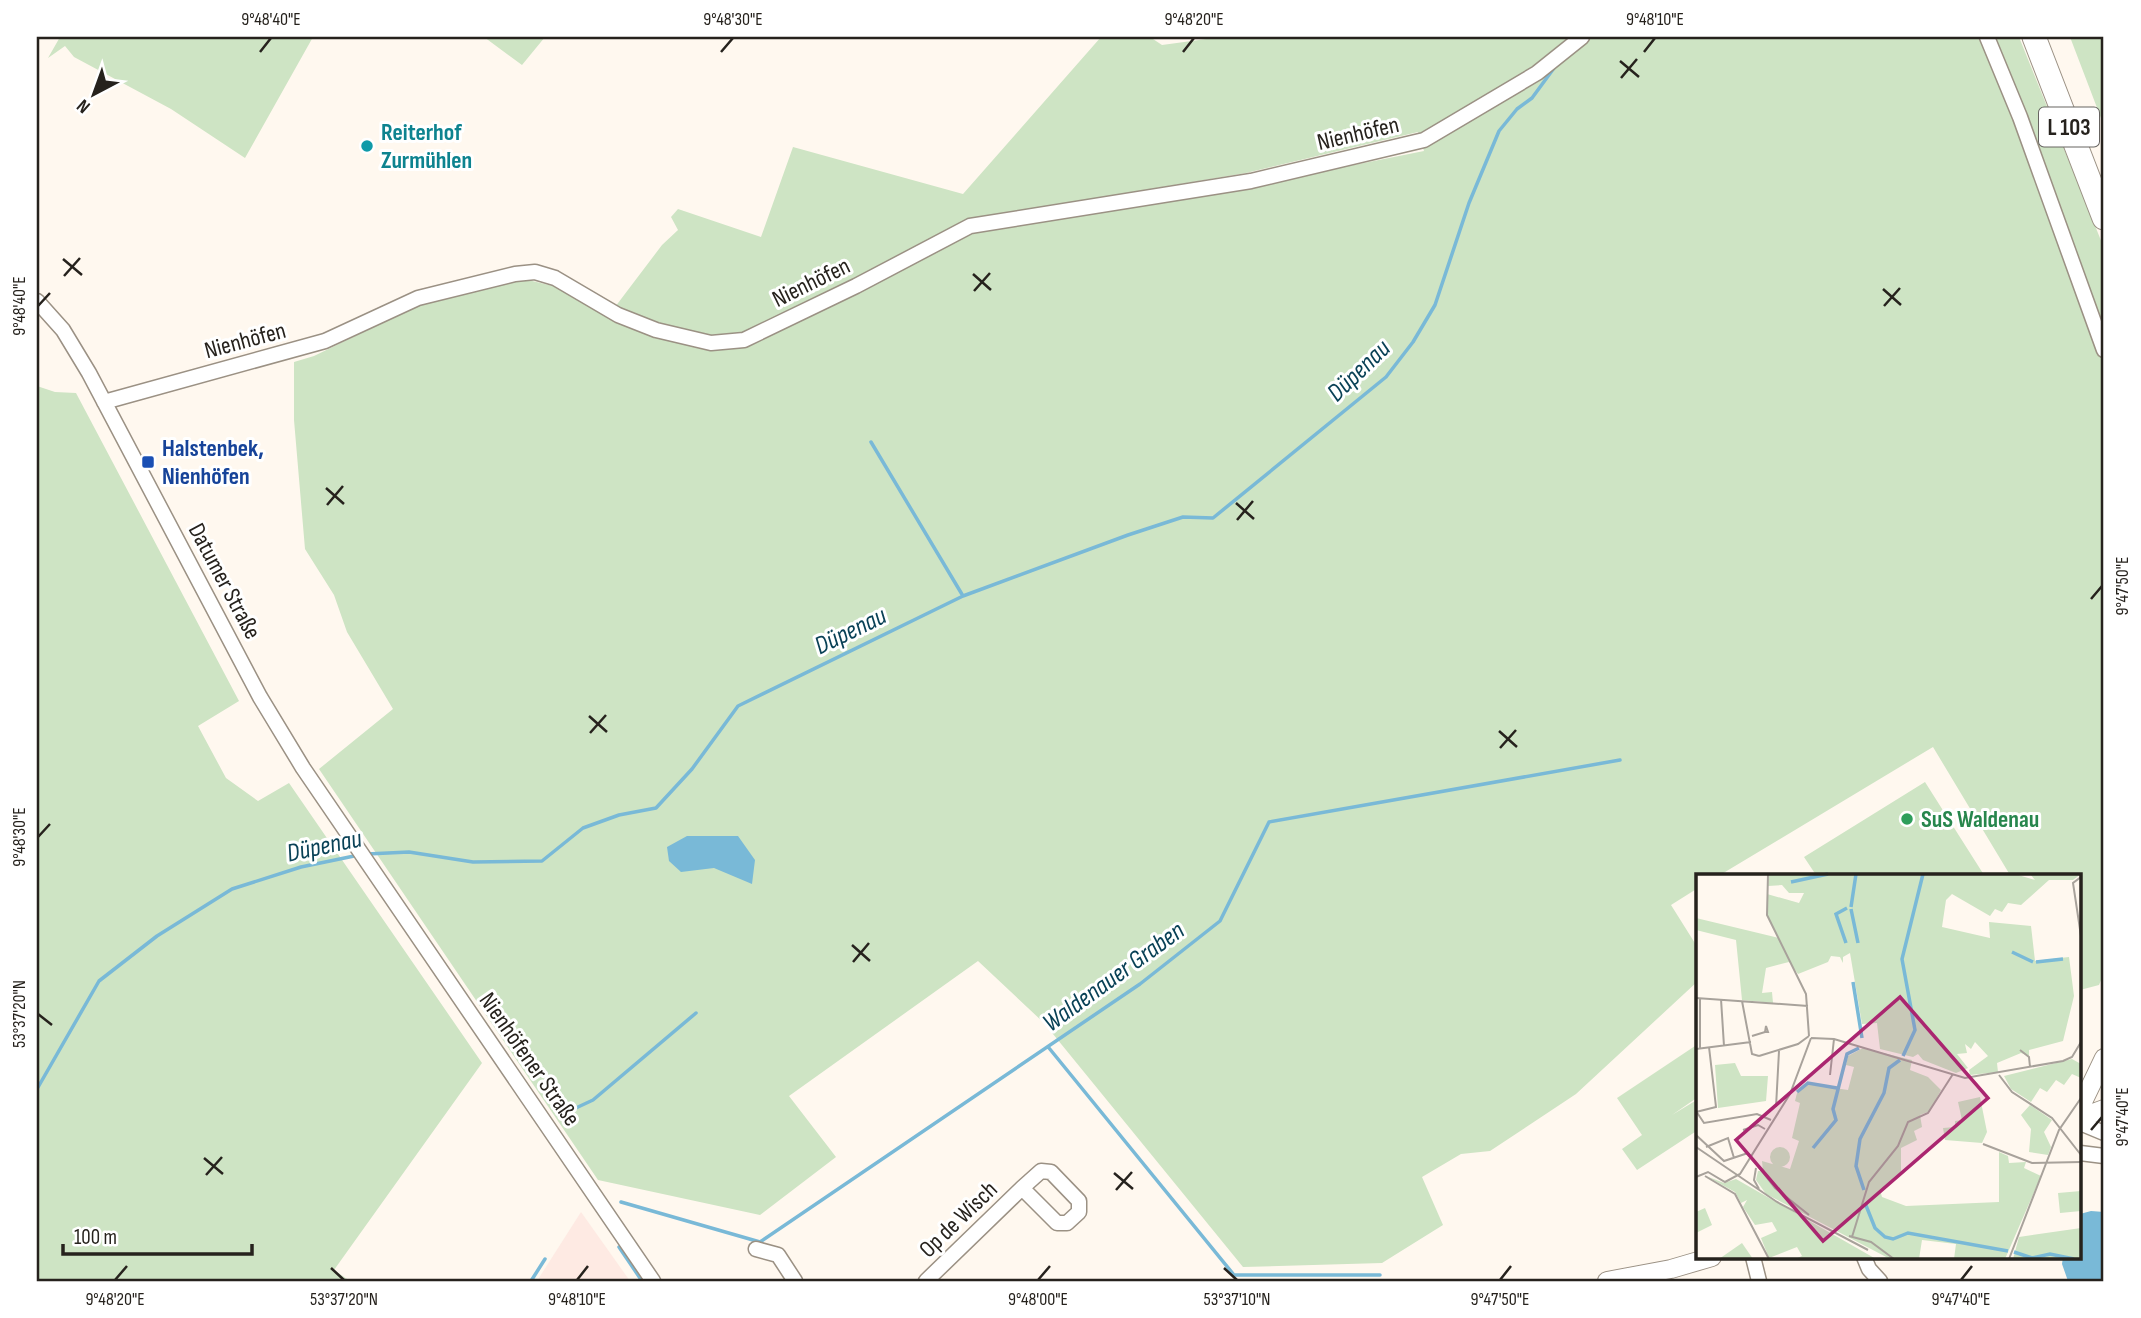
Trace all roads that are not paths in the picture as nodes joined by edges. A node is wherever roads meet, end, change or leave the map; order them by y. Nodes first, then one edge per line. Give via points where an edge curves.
1 (1987, 37) edge
2 (2034, 37) edge
3 (1578, 39) edge
4 (2104, 218) edge
5 (37, 302) edge
6 (2104, 350) edge
7 (104, 402) junction
8 (367, 864) joint
9 (2104, 1058) edge
10 (2082, 1104) edge
11 (2104, 1108) edge
12 (2082, 1119) edge
13 (2082, 1121) edge
14 (2104, 1133) edge
15 (2082, 1153) edge
16 (2104, 1156) edge
17 (1022, 1188) dead end
18 (756, 1249) dead end
19 (1709, 1258) edge
20 (1753, 1258) edge
21 (1864, 1258) edge
22 (653, 1281) edge
23 (795, 1281) edge
24 (926, 1281) edge
25 (1607, 1281) edge
26 (1759, 1281) edge
27 (1880, 1281) edge

1 - 6 street
2 - 4 main road, L 103
3 - 7 street, Nienhöfen via 1537,73 1424,140 1251,181 970,226 744,340 711,342 656,331 535,272 418,298 325,341
5 - 7 street, Datumer Straße via 63,330
7 - 8 street, Datumer Straße via 260,697
8 - 22 street, Nienhöfener Straße
9 - 10 street
11 - 12 street
13 - 14 street
15 - 16 street
17 - 24 street, Op de Wisch
18 - 23 street via 778,1255
19 - 25 street
20 - 26 street
21 - 27 street

